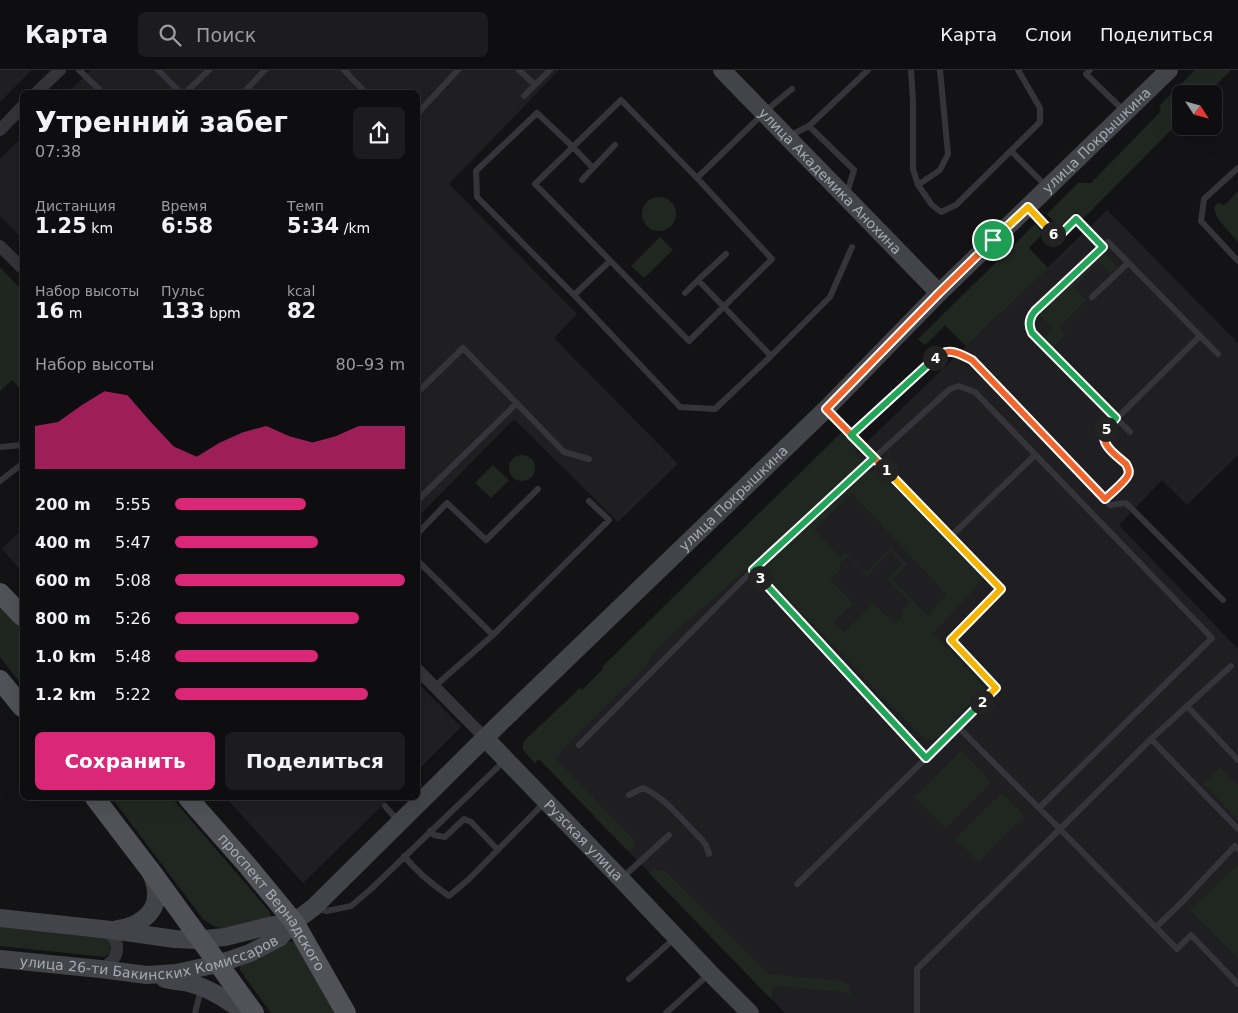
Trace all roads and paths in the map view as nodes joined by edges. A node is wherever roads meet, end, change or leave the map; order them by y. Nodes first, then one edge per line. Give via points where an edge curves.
1 (60, 70) edge
2 (79, 70) edge
3 (158, 70) edge
4 (209, 70) edge
5 (265, 70) edge
6 (344, 70) edge
7 (458, 70) edge
8 (519, 70) edge
9 (550, 70) edge
10 (722, 70) edge
11 (868, 70) edge
12 (910, 70) edge
13 (940, 70) edge
14 (1018, 70) edge
15 (1090, 70) edge
16 (1169, 70) edge
17 (535, 85) junction
18 (792, 89) dead end
19 (39, 90) edge
20 (100, 90) edge
21 (178, 90) edge
22 (188, 90) edge
23 (246, 90) edge
24 (363, 90) edge
25 (524, 96) dead end
26 (20, 109) edge
27 (420, 111) edge
28 (764, 113) junction
29 (1125, 113) junction
30 (808, 126) junction
31 (0, 130) edge
32 (788, 137) junction
33 (616, 145) dead end
34 (573, 147) junction
35 (1011, 151) junction
36 (593, 168) junction
37 (1238, 168) edge
38 (697, 178) junction
39 (582, 180) dead end
40 (918, 185) junction
41 (1048, 188) junction
42 (846, 197) junction
43 (1028, 207) junction
44 (0, 246) edge
45 (852, 247) dead end
46 (1103, 247) junction
47 (726, 254) dead end
48 (610, 261) junction
49 (1238, 261) edge
50 (1128, 263) junction
51 (20, 266) edge
52 (698, 280) junction
53 (685, 293) dead end
54 (939, 293) junction
55 (574, 295) junction
56 (1092, 297) dead end
57 (723, 307) junction
58 (1200, 336) junction
59 (1218, 354) dead end
60 (771, 356) junction
61 (420, 390) edge
62 (516, 404) junction
63 (826, 409) junction
64 (1116, 418) junction
65 (1130, 432) dead end
66 (851, 435) junction
67 (20, 445) edge
68 (1, 446) edge
69 (1036, 455) junction
70 (874, 458) junction
71 (589, 459) dead end
72 (20, 466) edge
73 (0, 481) edge
74 (538, 489) dead end
75 (420, 498) edge
76 (1105, 499) junction
77 (589, 501) dead end
78 (420, 531) edge
79 (950, 537) junction
80 (420, 563) edge
81 (753, 570) junction
82 (0, 593) edge
83 (1223, 600) dead end
84 (20, 614) edge
85 (493, 635) junction
86 (1231, 666) dead end
87 (420, 672) edge
88 (0, 680) edge
89 (434, 687) junction
90 (20, 705) edge
91 (1187, 706) junction
92 (958, 726) junction
93 (485, 738) junction
94 (1151, 739) junction
95 (579, 745) dead end
96 (926, 758) junction
97 (505, 760) junction
98 (1238, 760) edge
99 (629, 795) dead end
100 (97, 800) edge
101 (190, 800) edge
102 (546, 802) junction
103 (385, 806) dead end
104 (1039, 808) junction
105 (400, 823) junction
106 (1060, 829) junction
107 (1238, 829) edge
108 (430, 832) junction
109 (669, 835) dead end
110 (1237, 846) edge
111 (498, 850) junction
112 (709, 854) dead end
113 (404, 856) junction
114 (150, 870) junction
115 (621, 879) junction
116 (797, 884) dead end
117 (314, 907) junction
118 (0, 918) edge
119 (294, 922) junction
120 (1156, 927) junction
121 (106, 929) junction
122 (676, 938) junction
123 (201, 940) junction
124 (0, 959) edge
125 (218, 964) junction
126 (100, 969) junction
127 (710, 973) junction
128 (148, 975) junction
129 (629, 979) dead end
130 (1238, 984) edge
131 (201, 987) junction
132 (195, 1013) edge
133 (245, 1013) edge
134 (254, 1013) edge
135 (346, 1013) edge
136 (666, 1013) edge
137 (750, 1013) edge
138 (917, 1013) edge

1 - 19 street
2 - 20 lane
3 - 21 lane
4 - 22 lane
5 - 23 lane
6 - 24 lane
7 - 27 lane
8 - 17 lane
9 - 17 lane
10 - 28 main road, улица Академика Анохина
11 - 30 lane
12 - 40 lane via 913,169
13 - 40 lane via 948,154 940,170
14 - 35 lane via 1040,108 1040,122
15 - 29 lane via 1086,74
16 - 29 main road, улица Покрышкина
17 - 25 lane
18 - 28 lane
26 - 31 street
28 - 32 main road, улица Академика Анохина
28 - 38 lane
29 - 41 main road, улица Покрышкина
30 - 32 lane
30 - 42 lane via 854,170
32 - 42 main road, улица Академика Анохина
33 - 36 lane
34 - 36 lane
34 - 38 lane via 621,100
34 - 48 lane via 535,184
34 - 55 lane via 537,113 476,171 477,197
35 - 40 lane via 956,205 941,212
35 - 41 lane
36 - 39 lane
37 - 49 lane via 1204,199 1201,220
38 - 57 lane via 772,259
41 - 43 main road, улица Покрышкина
42 - 54 main road, улица Академика Анохина
43 - 46 lane via 1057,238 1076,219
43 - 54 main road, улица Покрышкина
44 - 51 street
45 - 60 lane via 830,297
46 - 50 lane via 1108,242
46 - 64 lane via 1035,311 1029,324 1032,333
47 - 52 lane
48 - 55 lane
48 - 57 lane via 689,341
50 - 56 lane
50 - 58 lane
52 - 53 lane
52 - 57 lane
54 - 63 main road, улица Покрышкина
55 - 60 lane via 680,407 715,409
57 - 60 lane
58 - 59 lane
58 - 64 lane
61 - 62 lane via 462,348
62 - 71 lane via 564,452
62 - 75 lane
63 - 66 lane
63 - 93 main road, улица Покрышкина
64 - 65 lane
64 - 76 lane via 1104,431 1104,440 1128,467 1129,473
66 - 70 lane
66 - 76 lane via 939,355 952,351 972,360
67 - 68 lane
69 - 70 lane via 975,392 959,386 950,389
69 - 79 lane
69 - 104 lane via 1212,638
70 - 79 lane
70 - 81 lane
72 - 73 lane
74 - 78 lane via 486,540 447,503
76 - 83 lane via 1110,504 1126,503
77 - 85 lane via 609,520
79 - 92 lane via 1001,589 951,640 996,688
80 - 85 lane
81 - 95 lane
81 - 96 lane
82 - 84 main road
85 - 89 lane
86 - 91 lane
87 - 89 street, Рузская улица
88 - 90 main road
89 - 93 street, Рузская улица
91 - 94 lane
91 - 98 lane
92 - 96 lane
92 - 104 lane
93 - 97 main road, Рузская улица
93 - 105 main road, улица Покрышкина
94 - 106 lane
94 - 107 lane
96 - 116 lane
97 - 102 main road, Рузская улица
97 - 108 lane
99 - 112 lane via 643,788 663,800 702,840
100 - 114 main road
101 - 119 main road, проспект Вернадского
102 - 111 lane
102 - 115 main road, Рузская улица
103 - 105 lane
104 - 106 lane
105 - 117 main road, улица Покрышкина
106 - 120 lane
106 - 138 lane via 917,969
108 - 111 lane via 445,837 464,819
108 - 113 lane
109 - 115 lane
110 - 120 lane
111 - 113 lane via 449,896
113 - 117 lane via 351,906 327,911
114 - 121 main road via 156,888 150,912 129,927
114 - 123 main road
115 - 122 main road, Рузская улица
117 - 119 main road, улица Покрышкина
118 - 121 main road, улица 26-ти Бакинских Комиссаров
119 - 123 main road, улица 26-ти Бакинских Комиссаров
119 - 125 main road, улица 26-ти Бакинских Комиссаров via 278,938 250,954
119 - 135 main road, проспект Вернадского
120 - 130 lane via 1177,949 1191,936
121 - 123 main road, улица 26-ти Бакинских Комиссаров
121 - 126 street via 117,942 117,949 112,962
122 - 127 main road, Рузская улица
122 - 129 lane
123 - 125 main road
124 - 126 main road, улица 26-ти Бакинских Комиссаров
125 - 128 main road, улица 26-ти Бакинских Комиссаров
125 - 134 main road
126 - 128 main road, улица 26-ти Бакинских Комиссаров
127 - 136 lane
127 - 137 main road, Рузская улица
128 - 131 main road
131 - 132 lane
131 - 133 main road

